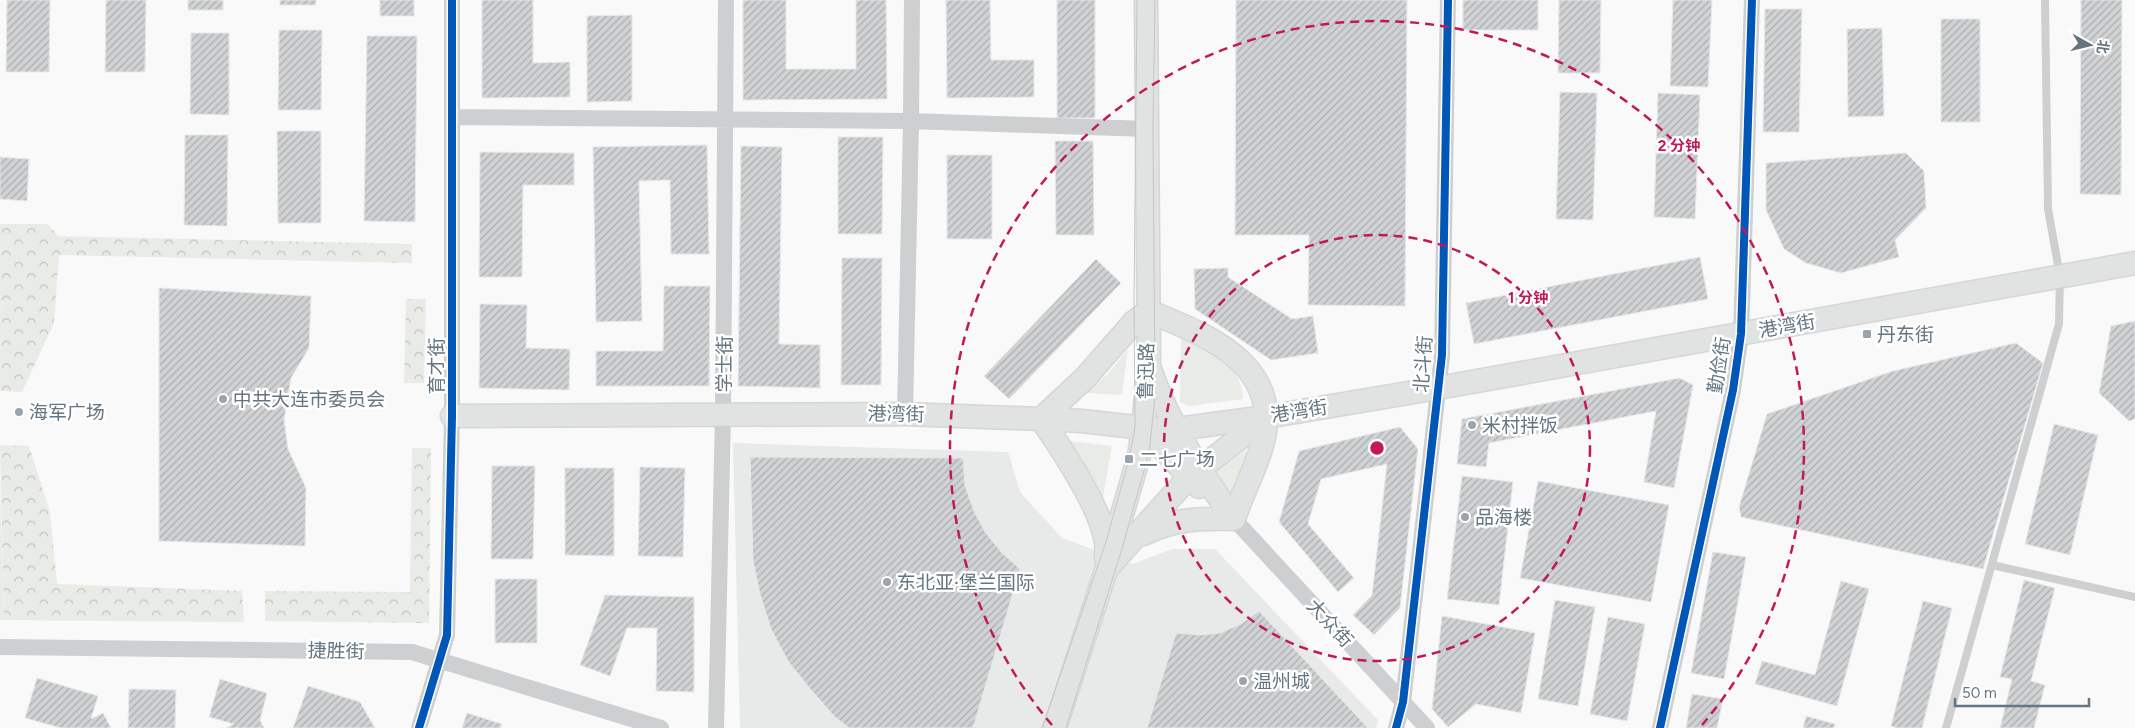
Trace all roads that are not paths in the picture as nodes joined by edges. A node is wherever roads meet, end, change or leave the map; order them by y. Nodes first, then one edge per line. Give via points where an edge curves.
1 (452, 0) edge
2 (726, 0) edge
3 (912, 0) edge
4 (1146, 0) edge
5 (1448, 0) edge
6 (1752, 0) edge
7 (2044, 0) edge
8 (452, 117) junction
9 (725, 120) junction
10 (911, 121) junction
11 (1146, 129) junction
12 (2135, 263) edge
13 (2060, 276) junction
14 (1148, 311) junction
15 (1741, 334) junction
16 (1149, 364) junction
17 (1438, 388) junction
18 (723, 414) junction
19 (905, 414) junction
20 (452, 416) junction
21 (1266, 417) junction
22 (1041, 419) junction
23 (1143, 428) junction
24 (1177, 429) junction
25 (1194, 472) junction
26 (1234, 519) junction
27 (1132, 541) junction
28 (1992, 565) junction
29 (1106, 570) junction
30 (2135, 597) edge
31 (0, 647) edge
32 (440, 660) junction
33 (1403, 702) junction
34 (418, 728) edge
35 (661, 728) edge
36 (716, 728) edge
37 (1054, 728) edge
38 (1396, 728) edge
39 (1426, 728) edge
40 (1660, 728) edge
41 (1946, 728) edge

1 - 8 street, 育才街
2 - 9 street, 学士街
3 - 10 street
4 - 11 main road, 鲁迅路
5 - 17 street, 北斗街 via 1442,355
6 - 15 street, 勤俭街
7 - 13 lane via 2048,208
8 - 9 street
8 - 20 street, 育才街
9 - 10 street
9 - 18 street, 学士街
10 - 11 street
10 - 19 street
11 - 14 main road, 鲁迅路
12 - 13 main road, 港湾街
13 - 15 main road, 港湾街
13 - 28 lane via 2060,324
14 - 16 main road, 鲁迅路
14 - 21 main road via 1200,333 1245,366 1263,395
14 - 22 main road
15 - 17 main road, 港湾街
15 - 40 street, 勤俭街 via 1733,390
16 - 23 main road, 鲁迅路
16 - 24 main road
17 - 21 main road, 港湾街
17 - 33 street, 北斗街
18 - 19 main road, 港湾街
18 - 20 main road, 港湾街
18 - 36 street, 学士街
19 - 22 main road, 港湾街
20 - 32 street, 育才街 via 447,635
21 - 24 main road, 港湾街
21 - 25 main road
21 - 26 main road via 1260,451
22 - 23 main road, 港湾街
22 - 29 main road via 1098,518 1106,542
23 - 24 main road, 港湾街
23 - 25 main road
23 - 29 main road, 鲁迅路 via 1139,456
24 - 25 main road
25 - 26 main road
25 - 27 main road
26 - 27 main road via 1172,522
26 - 33 street, 大众街
27 - 29 main road
28 - 30 lane
28 - 41 lane
29 - 37 main road, 鲁迅路
31 - 32 street, 捷胜街 via 412,652
32 - 34 street, 育才街
32 - 35 street, 捷胜街
33 - 38 street, 北斗街
33 - 39 street, 大众街

